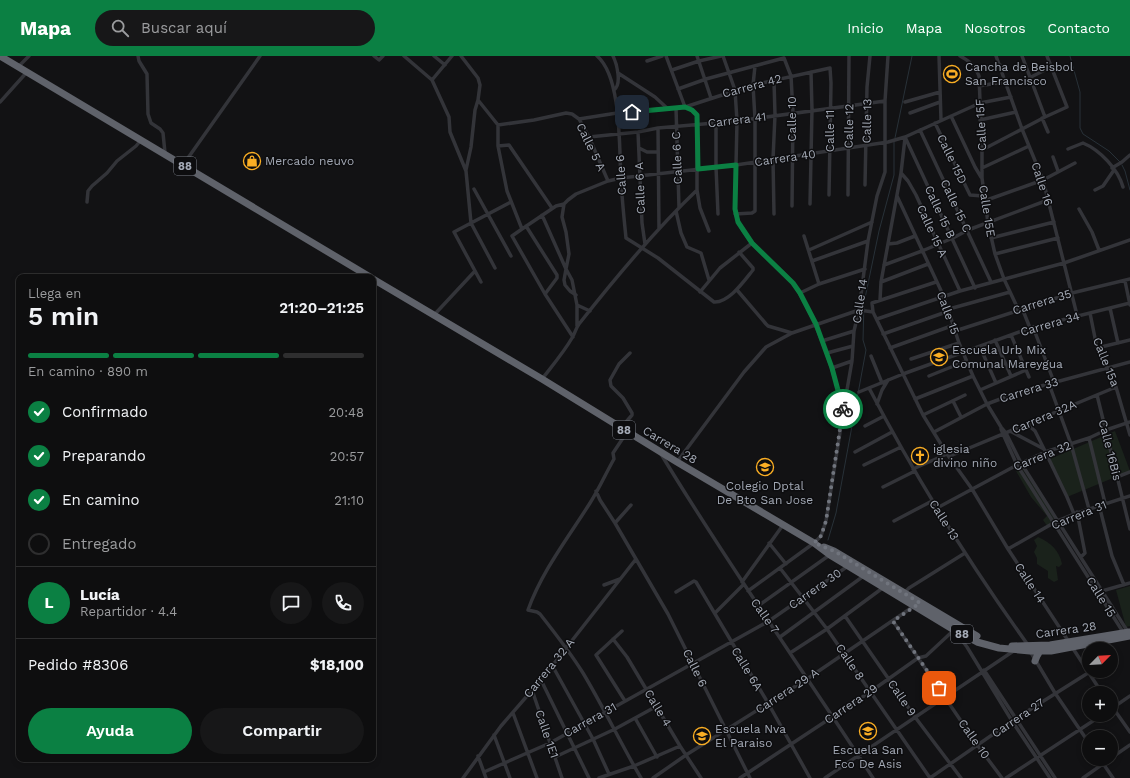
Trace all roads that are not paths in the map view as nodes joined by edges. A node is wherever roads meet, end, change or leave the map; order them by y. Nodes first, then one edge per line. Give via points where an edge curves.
1 (0, 56) edge
2 (29, 56) edge
3 (138, 56) edge
4 (260, 56) edge
5 (374, 56) edge
6 (383, 56) edge
7 (404, 56) edge
8 (434, 56) edge
9 (452, 56) edge
10 (461, 56) edge
11 (598, 56) edge
12 (613, 56) edge
13 (662, 56) edge
14 (666, 56) edge
15 (697, 56) edge
16 (722, 56) edge
17 (849, 56) edge
18 (870, 56) edge
19 (888, 56) edge
20 (939, 56) edge
21 (960, 56) edge
22 (996, 56) edge
23 (1022, 56) edge
24 (1047, 56) edge
25 (699, 61) junction
26 (648, 62) dead end
27 (1000, 65) junction
28 (445, 66) junction
29 (755, 66) junction
30 (18, 67) junction
31 (830, 68) joint
32 (1052, 68) junction
33 (672, 70) junction
34 (27, 72) junction
35 (729, 72) junction
36 (811, 72) junction
37 (978, 72) junction
38 (618, 73) junction
39 (791, 76) junction
40 (1031, 77) junction
41 (706, 79) junction
42 (432, 80) junction
43 (774, 81) junction
44 (1006, 83) junction
45 (753, 85) junction
46 (979, 86) junction
47 (678, 89) junction
48 (614, 90) junction
49 (735, 90) junction
50 (940, 92) junction
51 (1011, 97) junction
52 (711, 98) junction
53 (478, 100) junction
54 (885, 101) junction
55 (0, 102) edge
56 (905, 102) dead end
57 (940, 102) junction
58 (980, 102) junction
59 (868, 103) junction
60 (850, 106) junction
61 (685, 107) junction
62 (668, 108) junction
63 (676, 108) junction
64 (831, 108) junction
65 (812, 110) junction
66 (1016, 112) junction
67 (617, 113) junction
68 (793, 113) junction
69 (910, 113) dead end
70 (775, 115) junction
71 (951, 116) junction
72 (1044, 118) junction
73 (579, 119) junction
74 (755, 119) junction
75 (941, 120) junction
76 (980, 120) junction
77 (737, 121) junction
78 (716, 123) junction
79 (935, 123) junction
80 (498, 125) junction
81 (696, 125) junction
82 (676, 127) junction
83 (658, 128) junction
84 (1022, 129) junction
85 (920, 130) junction
86 (638, 132) junction
87 (1048, 132) dead end
88 (620, 133) junction
89 (589, 137) junction
90 (905, 137) junction
91 (141, 140) junction
92 (887, 142) junction
93 (498, 146) junction
94 (866, 146) junction
95 (1029, 146) junction
96 (639, 148) junction
97 (849, 148) junction
98 (1068, 149) dead end
99 (982, 150) junction
100 (657, 152) junction
101 (830, 152) junction
102 (164, 153) junction
103 (810, 154) junction
104 (1130, 155) edge
105 (792, 156) junction
106 (1053, 158) dead end
107 (773, 159) junction
108 (756, 162) junction
109 (1075, 163) dead end
110 (183, 165) junction
111 (736, 165) junction
112 (716, 167) junction
113 (982, 168) junction
114 (698, 169) junction
115 (1113, 169) junction
116 (466, 171) junction
117 (677, 171) junction
118 (1058, 171) junction
119 (659, 173) junction
120 (901, 173) junction
121 (639, 176) junction
122 (621, 178) junction
123 (982, 178) junction
124 (1043, 180) junction
125 (608, 181) junction
126 (865, 185) dead end
127 (1123, 187) dead end
128 (474, 189) dead end
129 (697, 190) junction
130 (1095, 190) dead end
131 (830, 195) dead end
132 (848, 195) dead end
133 (897, 196) junction
134 (983, 196) junction
135 (1048, 200) junction
136 (984, 201) junction
137 (87, 202) dead end
138 (511, 202) junction
139 (564, 204) junction
140 (810, 204) dead end
141 (792, 206) dead end
142 (552, 208) junction
143 (677, 209) junction
144 (1079, 209) dead end
145 (735, 212) junction
146 (487, 214) junction
147 (718, 214) dead end
148 (774, 214) dead end
149 (542, 215) junction
150 (872, 222) junction
151 (1054, 222) junction
152 (471, 223) junction
153 (988, 223) junction
154 (526, 226) junction
155 (522, 229) junction
156 (659, 229) junction
157 (968, 230) junction
158 (710, 231) dead end
159 (804, 236) dead end
160 (915, 236) junction
161 (953, 238) junction
162 (991, 238) junction
163 (1058, 238) junction
164 (1130, 240) edge
165 (868, 241) junction
166 (752, 243) junction
167 (645, 244) junction
168 (888, 244) junction
169 (938, 245) junction
170 (641, 248) junction
171 (809, 250) junction
172 (1099, 250) junction
173 (922, 251) junction
174 (739, 252) junction
175 (995, 254) junction
176 (511, 256) dead end
177 (812, 261) junction
178 (1064, 263) junction
179 (884, 264) junction
180 (928, 264) junction
181 (495, 268) dead end
182 (566, 269) junction
183 (865, 269) junction
184 (475, 271) junction
185 (365, 274) edge
186 (1004, 279) junction
187 (1130, 279) edge
188 (709, 280) junction
189 (376, 281) edge
190 (1124, 281) junction
191 (481, 282) dead end
192 (881, 282) junction
193 (936, 282) junction
194 (991, 282) junction
195 (819, 284) junction
196 (975, 288) junction
197 (737, 290) junction
198 (960, 291) junction
199 (700, 292) junction
200 (1010, 292) junction
201 (1072, 292) junction
202 (800, 293) junction
203 (545, 294) junction
204 (576, 295) junction
205 (944, 297) junction
206 (880, 300) junction
207 (1130, 304) edge
208 (578, 305) junction
209 (1110, 308) junction
210 (1020, 309) junction
211 (861, 310) junction
212 (949, 310) junction
213 (590, 311) junction
214 (873, 312) junction
215 (1090, 312) junction
216 (434, 315) junction
217 (1077, 315) junction
218 (877, 319) junction
219 (816, 324) junction
220 (954, 325) junction
221 (577, 326) junction
222 (1032, 328) junction
223 (854, 331) junction
224 (955, 331) junction
225 (792, 333) junction
226 (883, 334) junction
227 (1010, 335) junction
228 (573, 337) junction
229 (995, 340) junction
230 (1130, 340) edge
231 (822, 341) junction
232 (959, 342) junction
233 (1118, 343) junction
234 (853, 346) junction
235 (980, 347) junction
236 (890, 348) junction
237 (1097, 348) junction
238 (630, 353) dead end
239 (827, 353) junction
240 (963, 353) junction
241 (871, 356) dead end
242 (911, 359) dead end
243 (852, 361) junction
244 (966, 361) junction
245 (1130, 362) edge
246 (832, 368) junction
247 (1108, 368) junction
248 (1026, 370) junction
249 (903, 374) junction
250 (929, 376) dead end
251 (973, 376) junction
252 (1011, 376) junction
253 (1029, 377) dead end
254 (542, 379) junction
255 (888, 380) junction
256 (1054, 382) junction
257 (882, 383) junction
258 (996, 383) junction
259 (1049, 384) junction
260 (1116, 387) junction
261 (869, 388) junction
262 (980, 390) junction
263 (859, 392) dead end
264 (965, 395) dead end
265 (1097, 395) junction
266 (915, 399) junction
267 (953, 401) junction
268 (877, 404) junction
269 (987, 404) junction
270 (844, 407) junction
271 (1059, 410) junction
272 (923, 415) junction
273 (884, 416) junction
274 (961, 417) junction
275 (1129, 422) edge
276 (1027, 424) junction
277 (865, 426) dead end
278 (624, 430) junction
279 (1106, 430) junction
280 (1010, 431) junction
281 (892, 432) junction
282 (934, 432) junction
283 (1004, 433) junction
284 (1130, 435) edge
285 (1089, 438) junction
286 (1071, 444) junction
287 (901, 448) junction
288 (1044, 450) junction
289 (660, 452) junction
290 (855, 452) dead end
291 (949, 455) junction
292 (677, 462) junction
293 (1019, 464) junction
294 (864, 465) dead end
295 (914, 470) junction
296 (1130, 472) edge
297 (1117, 477) junction
298 (883, 487) dead end
299 (972, 489) junction
300 (596, 491) junction
301 (1130, 496) edge
302 (1122, 498) junction
303 (600, 500) junction
304 (591, 502) junction
305 (932, 502) junction
306 (1105, 503) junction
307 (631, 505) dead end
308 (1099, 505) junction
309 (937, 508) junction
310 (1089, 508) junction
311 (1076, 513) junction
312 (894, 521) dead end
313 (1056, 522) junction
314 (615, 523) junction
315 (783, 524) junction
316 (1130, 529) edge
317 (769, 543) junction
318 (814, 543) junction
319 (1008, 549) junction
320 (964, 552) junction
321 (832, 553) junction
322 (1081, 557) junction
323 (636, 559) junction
324 (786, 564) junction
325 (851, 564) junction
326 (780, 568) junction
327 (865, 575) junction
328 (621, 579) junction
329 (790, 582) junction
330 (742, 583) junction
331 (1130, 583) edge
332 (604, 585) dead end
333 (1124, 585) junction
334 (886, 586) junction
335 (1102, 591) junction
336 (676, 592) dead end
337 (748, 592) junction
338 (904, 593) junction
339 (803, 599) junction
340 (918, 604) junction
341 (758, 606) junction
342 (814, 612) junction
343 (714, 613) junction
344 (845, 616) junction
345 (769, 621) junction
346 (893, 621) junction
347 (827, 629) junction
348 (622, 630) dead end
349 (954, 630) junction
350 (1128, 635) edge
351 (780, 637) junction
352 (613, 639) junction
353 (863, 640) junction
354 (732, 642) junction
355 (1070, 645) junction
356 (566, 648) junction
357 (1029, 648) junction
358 (1015, 650) junction
359 (1040, 651) junction
360 (790, 653) junction
361 (844, 654) junction
362 (918, 658) junction
363 (1035, 661) junction
364 (1082, 663) edge
365 (693, 664) junction
366 (552, 665) junction
367 (984, 672) junction
368 (1082, 676) edge
369 (888, 678) junction
370 (807, 679) junction
371 (541, 680) junction
372 (646, 689) junction
373 (532, 690) junction
374 (870, 692) junction
375 (1055, 693) junction
376 (1130, 696) edge
377 (946, 698) junction
378 (625, 701) junction
379 (768, 703) junction
380 (1118, 703) edge
381 (657, 706) junction
382 (606, 712) junction
383 (513, 713) junction
384 (1118, 715) edge
385 (833, 717) junction
386 (916, 717) junction
387 (635, 718) junction
388 (1014, 720) junction
389 (1092, 722) edge
390 (585, 724) junction
391 (615, 729) junction
392 (725, 730) junction
393 (897, 730) junction
394 (1080, 730) junction
395 (1130, 732) edge
396 (568, 733) junction
397 (1082, 733) edge
398 (494, 735) junction
399 (593, 739) junction
400 (550, 742) junction
401 (790, 744) junction
402 (1130, 745) edge
403 (680, 746) junction
404 (978, 746) junction
405 (575, 748) junction
406 (528, 753) junction
407 (1118, 753) edge
408 (686, 755) junction
409 (858, 755) junction
410 (478, 756) junction
411 (555, 757) junction
412 (657, 757) junction
413 (1038, 757) junction
414 (506, 763) junction
415 (950, 764) junction
416 (634, 766) junction
417 (1100, 766) edge
418 (1104, 766) edge
419 (484, 772) junction
420 (609, 774) junction
421 (747, 774) junction
422 (463, 777) edge
423 (486, 778) edge
424 (510, 778) edge
425 (537, 778) edge
426 (562, 778) edge
427 (589, 778) edge
428 (599, 778) edge
429 (641, 778) edge
430 (653, 778) edge
431 (701, 778) edge
432 (740, 778) edge
433 (750, 778) edge
434 (810, 778) edge
435 (825, 778) edge
436 (873, 778) edge
437 (930, 778) edge
438 (961, 778) edge
439 (1002, 778) edge
440 (1006, 778) edge
441 (1050, 778) edge
442 (1055, 778) edge
443 (1083, 778) edge
444 (1113, 778) edge

1 - 30 highway, 88
2 - 30 street
3 - 102 street via 146,74 148,114 151,123 163,133
4 - 110 street
5 - 6 street via 379,60
7 - 42 street
8 - 28 street
9 - 28 street
10 - 53 street via 478,78
11 - 48 street via 607,70
12 - 38 street
13 - 26 street
14 - 33 street
15 - 25 street
16 - 25 street
16 - 35 street
17 - 60 street, Calle 12
18 - 59 street, Calle 13
19 - 54 street, Calle 14
20 - 50 street
21 - 37 street
22 - 27 street, Calle 16
23 - 40 street
24 - 32 street
25 - 33 street
25 - 41 street
27 - 37 street via 982,68
27 - 44 street, Calle 16
28 - 42 street
29 - 35 street
29 - 39 street, Calle 10 via 784,58
29 - 45 street
30 - 34 highway, 88
31 - 36 street, Carrera 42
31 - 64 street, Calle 11
32 - 40 street
32 - 72 street via 1067,107
33 - 47 street
34 - 55 street
34 - 91 highway, 88
35 - 41 street
35 - 49 street
36 - 39 street, Carrera 42
36 - 65 street
37 - 46 street, Calle 15F
38 - 48 street via 618,86
38 - 62 street
39 - 43 street, Carrera 42
39 - 68 street, Calle 10
40 - 72 street
41 - 47 street
41 - 52 street
42 - 116 street via 449,117 450,132
43 - 45 street, Carrera 42
43 - 70 street
44 - 46 street
44 - 51 street, Calle 16
45 - 49 street, Carrera 42
45 - 74 street
46 - 58 street, Calle 15F
47 - 61 street
48 - 67 street, Calle 6
49 - 52 street, Carrera 42
49 - 77 street
50 - 56 street
50 - 57 street
51 - 58 street, Carrera 40
51 - 66 street, Calle 16
52 - 61 street, Carrera 42
53 - 80 street
53 - 116 street via 474,110
54 - 59 street, Carrera 41
54 - 92 street, Calle 14
57 - 69 street
57 - 75 street
58 - 71 street, Carrera 40
58 - 76 street, Calle 15F
59 - 60 street, Carrera 41
59 - 94 street, Calle 13
60 - 64 street, Carrera 41
60 - 97 street, Calle 12
61 - 63 street, Carrera 42
61 - 81 street via 696,114
62 - 63 street, Carrera 42
62 - 67 street, Carrera 42
63 - 82 street, Calle 6 C
64 - 65 street, Carrera 41
64 - 101 street, Calle 11
65 - 68 street, Carrera 41
65 - 103 street
66 - 76 street
66 - 84 street, Calle 16
67 - 73 street, Carrera 42
67 - 88 street, Calle 6
68 - 70 street, Carrera 41
68 - 105 street, Calle 10
70 - 74 street, Carrera 41
70 - 107 street
71 - 75 street, Carrera 40
71 - 123 street, Calle 15E
72 - 84 street
72 - 87 street
73 - 80 street, Calle 5 A via 566,113
73 - 89 street, Calle 5 A
74 - 77 street, Carrera 41
74 - 108 street
75 - 79 street, Carrera 40
76 - 99 street, Calle 15F
77 - 78 street, Carrera 41
77 - 111 street
78 - 81 street, Carrera 41
78 - 112 street
79 - 85 street, Carrera 40
79 - 134 street, Calle 15D via 970,195
80 - 93 street
81 - 82 street, Carrera 41
81 - 114 street
82 - 83 street, Carrera 41
82 - 117 street, Calle 6 C
83 - 86 street, Carrera 41
83 - 100 street
84 - 95 street, Calle 16
84 - 99 street
85 - 90 street, Carrera 40
85 - 157 street, Calle 15 C
86 - 88 street, Carrera 41
86 - 96 street, Calle 6 A
88 - 89 street, Carrera 41
88 - 122 street, Calle 6
89 - 125 street, Calle 5 A
90 - 92 street, Carrera 40
90 - 120 street
90 - 161 street, Calle 15 B
91 - 102 highway, 88
91 - 137 street via 92,186 88,191
92 - 94 street, Carrera 40
92 - 150 street, Calle 14 via 885,172
93 - 138 street
93 - 142 street via 510,146
94 - 97 street, Carrera 40
94 - 126 street, Calle 13
95 - 113 street
95 - 124 street, Calle 16
96 - 100 street via 647,152
96 - 121 street, Calle 6 A
97 - 101 street, Carrera 40
97 - 132 street, Calle 12
98 - 115 street via 1082,143 1096,150
99 - 113 street, Calle 15F
100 - 119 street
101 - 103 street, Carrera 40
101 - 131 street, Calle 11
102 - 110 highway, 88
103 - 105 street, Carrera 40
103 - 140 street
104 - 115 street
105 - 107 street, Carrera 40
105 - 141 street, Calle 10
106 - 118 street
107 - 108 street, Carrera 40
107 - 148 street
108 - 111 street, Carrera 40
108 - 145 street via 755,211
109 - 118 street
110 - 185 highway, 88
111 - 112 street, Carrera 40
111 - 145 street
112 - 114 street, Carrera 40
112 - 147 street
113 - 123 street, Calle 15F
114 - 117 street, Carrera 40
114 - 129 street
115 - 127 street
115 - 130 street via 1103,186
116 - 152 street
117 - 119 street, Carrera 40
117 - 143 street, Calle 6 C
118 - 124 street
119 - 121 street, Carrera 40
119 - 156 street
120 - 133 street
120 - 169 street, Calle 15 A via 912,188
121 - 122 street, Carrera 40
121 - 167 street, Calle 6 A
122 - 125 street, Carrera 40
122 - 170 street, Calle 6 via 626,238
123 - 134 street, Calle 15E
124 - 135 street, Calle 16
124 - 136 street
125 - 139 street, Carrera 40 via 576,194
128 - 146 street
129 - 143 street
129 - 158 street via 700,208
133 - 160 street, Calle 15
133 - 168 street
134 - 136 street, Calle 15E
135 - 151 street, Calle 16
135 - 153 street
136 - 153 street, Calle 15E
138 - 146 street
138 - 155 street
139 - 142 street, Carrera 40
139 - 182 street via 562,217 568,254
142 - 149 street, Carrera 40
143 - 156 street
143 - 188 street, Calle 6 C via 681,233 688,247 701,252
144 - 172 street
145 - 166 street via 738,222
146 - 152 street
146 - 176 street
149 - 154 street, Carrera 40
149 - 182 street
150 - 165 street, Calle 14
150 - 171 street
151 - 162 street
151 - 163 street, Calle 16
152 - 181 street
152 - 184 street via 454,232
153 - 157 street
153 - 162 street, Calle 15E
154 - 155 street, Carrera 40
154 - 203 street via 557,275
155 - 203 street via 512,236
156 - 167 street
157 - 161 street
157 - 194 street, Calle 15 C
159 - 171 street
160 - 168 street
160 - 173 street, Calle 15
161 - 169 street
161 - 196 street, Calle 15 B
162 - 175 street, Calle 15E
163 - 175 street
163 - 178 street, Calle 16
164 - 172 street
165 - 177 street
165 - 183 street, Calle 14
166 - 174 street
166 - 202 street
167 - 170 street
168 - 179 street
169 - 173 street
169 - 198 street, Calle 15 A
170 - 199 street via 658,258
170 - 213 street
171 - 177 street
172 - 178 street
173 - 179 street
173 - 180 street, Calle 15
174 - 188 street
174 - 197 street via 753,268
175 - 186 street, Calle 15E
177 - 195 street
178 - 186 street
178 - 201 street, Calle 16
179 - 192 street
180 - 192 street
180 - 193 street, Calle 15
182 - 204 street
182 - 204 street via 564,285
183 - 195 street
183 - 211 street, Calle 14
184 - 191 street
184 - 216 street
186 - 194 street
186 - 200 street, Calle 15E
187 - 190 street, Carrera 35
188 - 199 street
189 - 216 highway, 88
190 - 201 street, Carrera 35
190 - 207 street
192 - 206 street
193 - 205 street, Calle 15
193 - 206 street
194 - 196 street
195 - 202 street
196 - 198 street
197 - 199 street via 718,302
197 - 225 street via 768,326
198 - 205 street
200 - 210 street, Calle 15E
200 - 212 street
201 - 210 street, Carrera 35
201 - 217 street, Calle 16
202 - 219 street
203 - 228 street
204 - 208 street
205 - 212 street, Calle 15
205 - 218 street
206 - 214 street, Calle 14 via 872,303
207 - 209 street, Carrera 34
208 - 213 street
208 - 221 street
209 - 215 street, Carrera 34
209 - 233 street
210 - 222 street, Calle 15E
210 - 224 street, Carrera 35
211 - 214 street
211 - 219 street
211 - 223 street, Calle 14
212 - 220 street, Calle 15
212 - 226 street
213 - 221 street
214 - 218 street, Calle 14
215 - 217 street, Carrera 34
215 - 237 street, Calle 15a
216 - 254 highway, Carrera 28 / 88
217 - 222 street, Carrera 34
218 - 226 street, Calle 14
219 - 225 street
219 - 231 street
220 - 224 street, Calle 15
220 - 236 street
221 - 228 street
222 - 227 street, Carrera 34
222 - 256 street
223 - 231 street
223 - 234 street, Calle 14
224 - 232 street, Calle 15
225 - 292 street via 766,347 744,372
226 - 236 street, Calle 14
227 - 229 street, Carrera 34
227 - 248 street
228 - 254 street
229 - 235 street, Carrera 34
229 - 252 street
230 - 233 street
231 - 239 street
232 - 240 street, Calle 15
232 - 242 street
233 - 237 street
234 - 239 street
234 - 243 street, Calle 14
235 - 240 street, Carrera 34
235 - 258 street
236 - 249 street, Calle 14
237 - 247 street, Calle 15a
238 - 278 street via 619,364 610,380 611,386 632,412
239 - 246 street
240 - 244 street, Calle 15
240 - 249 street, Carrera 34
241 - 257 street
243 - 246 street
243 - 270 street, Calle 14
244 - 250 street
244 - 251 street, Calle 15
245 - 247 street, Carrera 33
246 - 270 street
247 - 256 street, Carrera 33
247 - 260 street, Calle 15a
248 - 252 street
248 - 253 street
249 - 255 street, Carrera 34
249 - 266 street, Calle 14
251 - 262 street, Calle 15
251 - 266 street
252 - 258 street
254 - 278 highway, Carrera 28 / 88
255 - 257 street, Carrera 34
255 - 268 street
256 - 259 street, Carrera 33
257 - 261 street, Carrera 34
258 - 262 street
259 - 269 street, Carrera 33
259 - 271 street
260 - 265 street, Carrera 32A
260 - 275 street, Calle 15a
261 - 263 street, Carrera 34
261 - 268 street, Calle 13
262 - 269 street, Calle 15
264 - 267 street
265 - 271 street, Carrera 32A
265 - 279 street, Calle 16Bis
266 - 272 street, Calle 14
267 - 272 street
267 - 274 street
268 - 273 street, Calle 13
269 - 274 street, Carrera 33
269 - 283 street, Calle 15
270 - 318 street, Calle 14 via 826,521 821,536
271 - 276 street, Carrera 32A
271 - 286 street
272 - 282 street, Calle 14
273 - 277 street
273 - 281 street, Calle 13
274 - 282 street, Carrera 33
275 - 279 street, Carrera 32
275 - 284 street, Calle 15a
276 - 280 street, Carrera 32A
276 - 288 street via 1035,431
278 - 289 highway, Carrera 28 / 88
278 - 300 street via 612,453 614,459
279 - 285 street, Carrera 32
279 - 297 street, Calle 16Bis
280 - 283 street, Carrera 32A
280 - 288 street
281 - 287 street, Calle 13
281 - 290 street
282 - 291 street, Calle 14
283 - 291 street, Carrera 32A
283 - 293 street, Calle 15
285 - 286 street, Carrera 32
285 - 306 street
286 - 288 street, Carrera 32
286 - 310 street
287 - 294 street
287 - 295 street, Calle 13
288 - 293 street, Carrera 32
288 - 311 street
289 - 292 highway, Carrera 28 / 88
289 - 330 street, Calle 7
291 - 295 street, Carrera 32A
291 - 299 street, Calle 14
292 - 315 highway, Carrera 28 / 88
293 - 299 street, Carrera 32
293 - 313 street, Calle 15
295 - 298 street, Carrera 32A
295 - 305 street, Calle 13
296 - 297 street
297 - 302 street, Calle 16Bis
299 - 309 street, Carrera 32
299 - 319 street, Calle 14
300 - 303 street, Calle 6
300 - 304 street
301 - 302 street, Carrera 31
302 - 306 street, Carrera 31
302 - 316 street, Calle 16Bis
303 - 304 street
303 - 314 street, Calle 6
304 - 356 street via 541,581 528,610 540,614
305 - 309 street, Calle 13
305 - 312 street
306 - 308 street, Carrera 31
307 - 314 street
308 - 310 street, Carrera 31
308 - 333 street via 1112,556
309 - 320 street, Calle 13
310 - 311 street, Carrera 31
311 - 313 street, Carrera 31
311 - 322 street via 1085,553
313 - 319 street, Carrera 31
313 - 322 street, Calle 15
313 - 350 street, Calle 15
314 - 323 street, Calle 6
315 - 317 street
315 - 318 highway, Carrera 28 / 88
317 - 324 street
317 - 330 street
318 - 321 highway, Carrera 28 / 88
318 - 324 street
319 - 355 street, Calle 14
320 - 338 street
320 - 357 street, Calle 13
321 - 325 highway, Carrera 28 / 88
321 - 329 street
322 - 335 street, Calle 15
323 - 328 street, Carrera 32 A
323 - 365 street, Calle 6
324 - 326 street
325 - 327 highway, Carrera 28 / 88
325 - 334 highway, Carrera 28 / 88
325 - 339 street, Carrera 30
326 - 329 street, Calle 8
326 - 337 street
327 - 334 highway, Carrera 28 / 88
327 - 342 street
328 - 332 street
328 - 356 street, Carrera 32 A
329 - 339 street, Calle 8
329 - 341 street
330 - 337 street, Calle 7
330 - 343 street
331 - 333 street
333 - 335 street
334 - 338 highway, Carrera 28 / 88
334 - 340 highway, Carrera 28 / 88
334 - 344 street
335 - 350 street, Calle 15
336 - 343 street, Calle 6A via 695,581
337 - 341 street, Calle 7
338 - 340 highway, Carrera 28 / 88
339 - 342 street, Calle 8
339 - 345 street, Carrera 30
340 - 346 street, Carrera 29 A
340 - 349 highway, Carrera 28 / 88
341 - 345 street, Calle 7
342 - 347 street, Calle 8
342 - 351 street
343 - 354 street, Calle 6A
344 - 347 street
344 - 353 street, Calle 9
345 - 351 street, Calle 7
345 - 354 street, Carrera 30
346 - 353 street, Carrera 29 A
346 - 362 street, Calle 10
347 - 360 street
347 - 361 street, Calle 8
348 - 352 street
349 - 357 highway, Carrera 28 / 88 via 999,644
349 - 358 highway, Carrera 28 / 88 via 977,642
349 - 362 street, Carrera 29 via 926,656
349 - 367 street
350 - 355 highway, Carrera 28 / 88
351 - 360 street, Calle 7
352 - 372 street, Calle 4
352 - 378 street via 597,656
353 - 361 street, Carrera 29 A
353 - 369 street, Calle 9
354 - 365 street, Carrera 30
354 - 379 street, Calle 6A
355 - 357 highway, Carrera 28 / 88
355 - 359 highway, Carrera 28 / 88
355 - 364 street, Calle 14
356 - 366 street, Carrera 32 A
356 - 382 street
357 - 358 highway, Carrera 28 / 88
357 - 359 highway, Carrera 28 / 88
357 - 363 street, Calle 13
358 - 367 street
359 - 363 highway
360 - 370 street, Calle 7
361 - 370 street, Carrera 29 A
361 - 374 street, Calle 8
362 - 369 street, Carrera 29
362 - 377 street, Calle 10
363 - 375 street, Calle 13
365 - 372 street, Carrera 31
365 - 392 street, Calle 6
366 - 371 street, Carrera 32 A
366 - 390 street
367 - 377 street
367 - 388 street
368 - 375 street, Carrera 27
369 - 374 street, Carrera 29
369 - 386 street, Calle 9
370 - 379 street, Carrera 29 A
370 - 385 street, Calle 7
371 - 373 street, Carrera 32 A
371 - 396 street
372 - 378 street, Carrera 31
372 - 381 street, Calle 4
373 - 383 street, Carrera 32 A
373 - 400 street, Calle 1E1
374 - 385 street, Carrera 29
374 - 393 street, Calle 8
375 - 388 street, Carrera 27
375 - 394 street, Calle 13
376 - 380 street
377 - 386 street
377 - 404 street, Calle 10
378 - 382 street, Carrera 31
379 - 392 street, Carrera 29 A
379 - 401 street, Calle 6A
381 - 387 street
381 - 403 street, Calle 4
382 - 390 street, Carrera 31
382 - 391 street
383 - 398 street, Carrera 32 A
383 - 406 street
384 - 395 street
385 - 401 street, Carrera 29
385 - 409 street, Calle 7
386 - 393 street
386 - 415 street, Calle 9
387 - 391 street
387 - 412 street
388 - 404 street, Carrera 27
388 - 413 street
389 - 394 street
390 - 396 street, Carrera 31
390 - 399 street
391 - 399 street
391 - 416 street
392 - 408 street, Carrera 29 A
392 - 421 street, Calle 6
393 - 409 street
393 - 437 street, Calle 8
394 - 397 street, Calle 13
394 - 413 street
396 - 400 street, Carrera 31
396 - 405 street
398 - 410 street, Carrera 32 A
398 - 414 street
399 - 405 street
399 - 420 street
400 - 406 street, Carrera 31
400 - 411 street, Calle 1E1
401 - 421 street, Carrera 29
401 - 434 street, Calle 6A
402 - 407 street
403 - 408 street, Calle 4
403 - 412 street
404 - 415 street, Carrera 27
404 - 439 street, Calle 10
405 - 411 street
405 - 427 street
406 - 414 street, Carrera 31
406 - 425 street
408 - 430 street, Carrera 29 A
408 - 431 street, Calle 4
409 - 435 street
409 - 436 street, Calle 7
410 - 419 street
410 - 422 street, Carrera 32 A
411 - 426 street, Calle 1E1
412 - 416 street
413 - 440 street
413 - 441 street
413 - 442 street
414 - 419 street, Carrera 31
414 - 424 street
415 - 437 street, Carrera 27
415 - 438 street, Calle 9
416 - 420 street
416 - 429 street
417 - 443 street
418 - 444 street
419 - 423 street
420 - 428 street
421 - 432 street, Carrera 29
421 - 433 street, Calle 6

